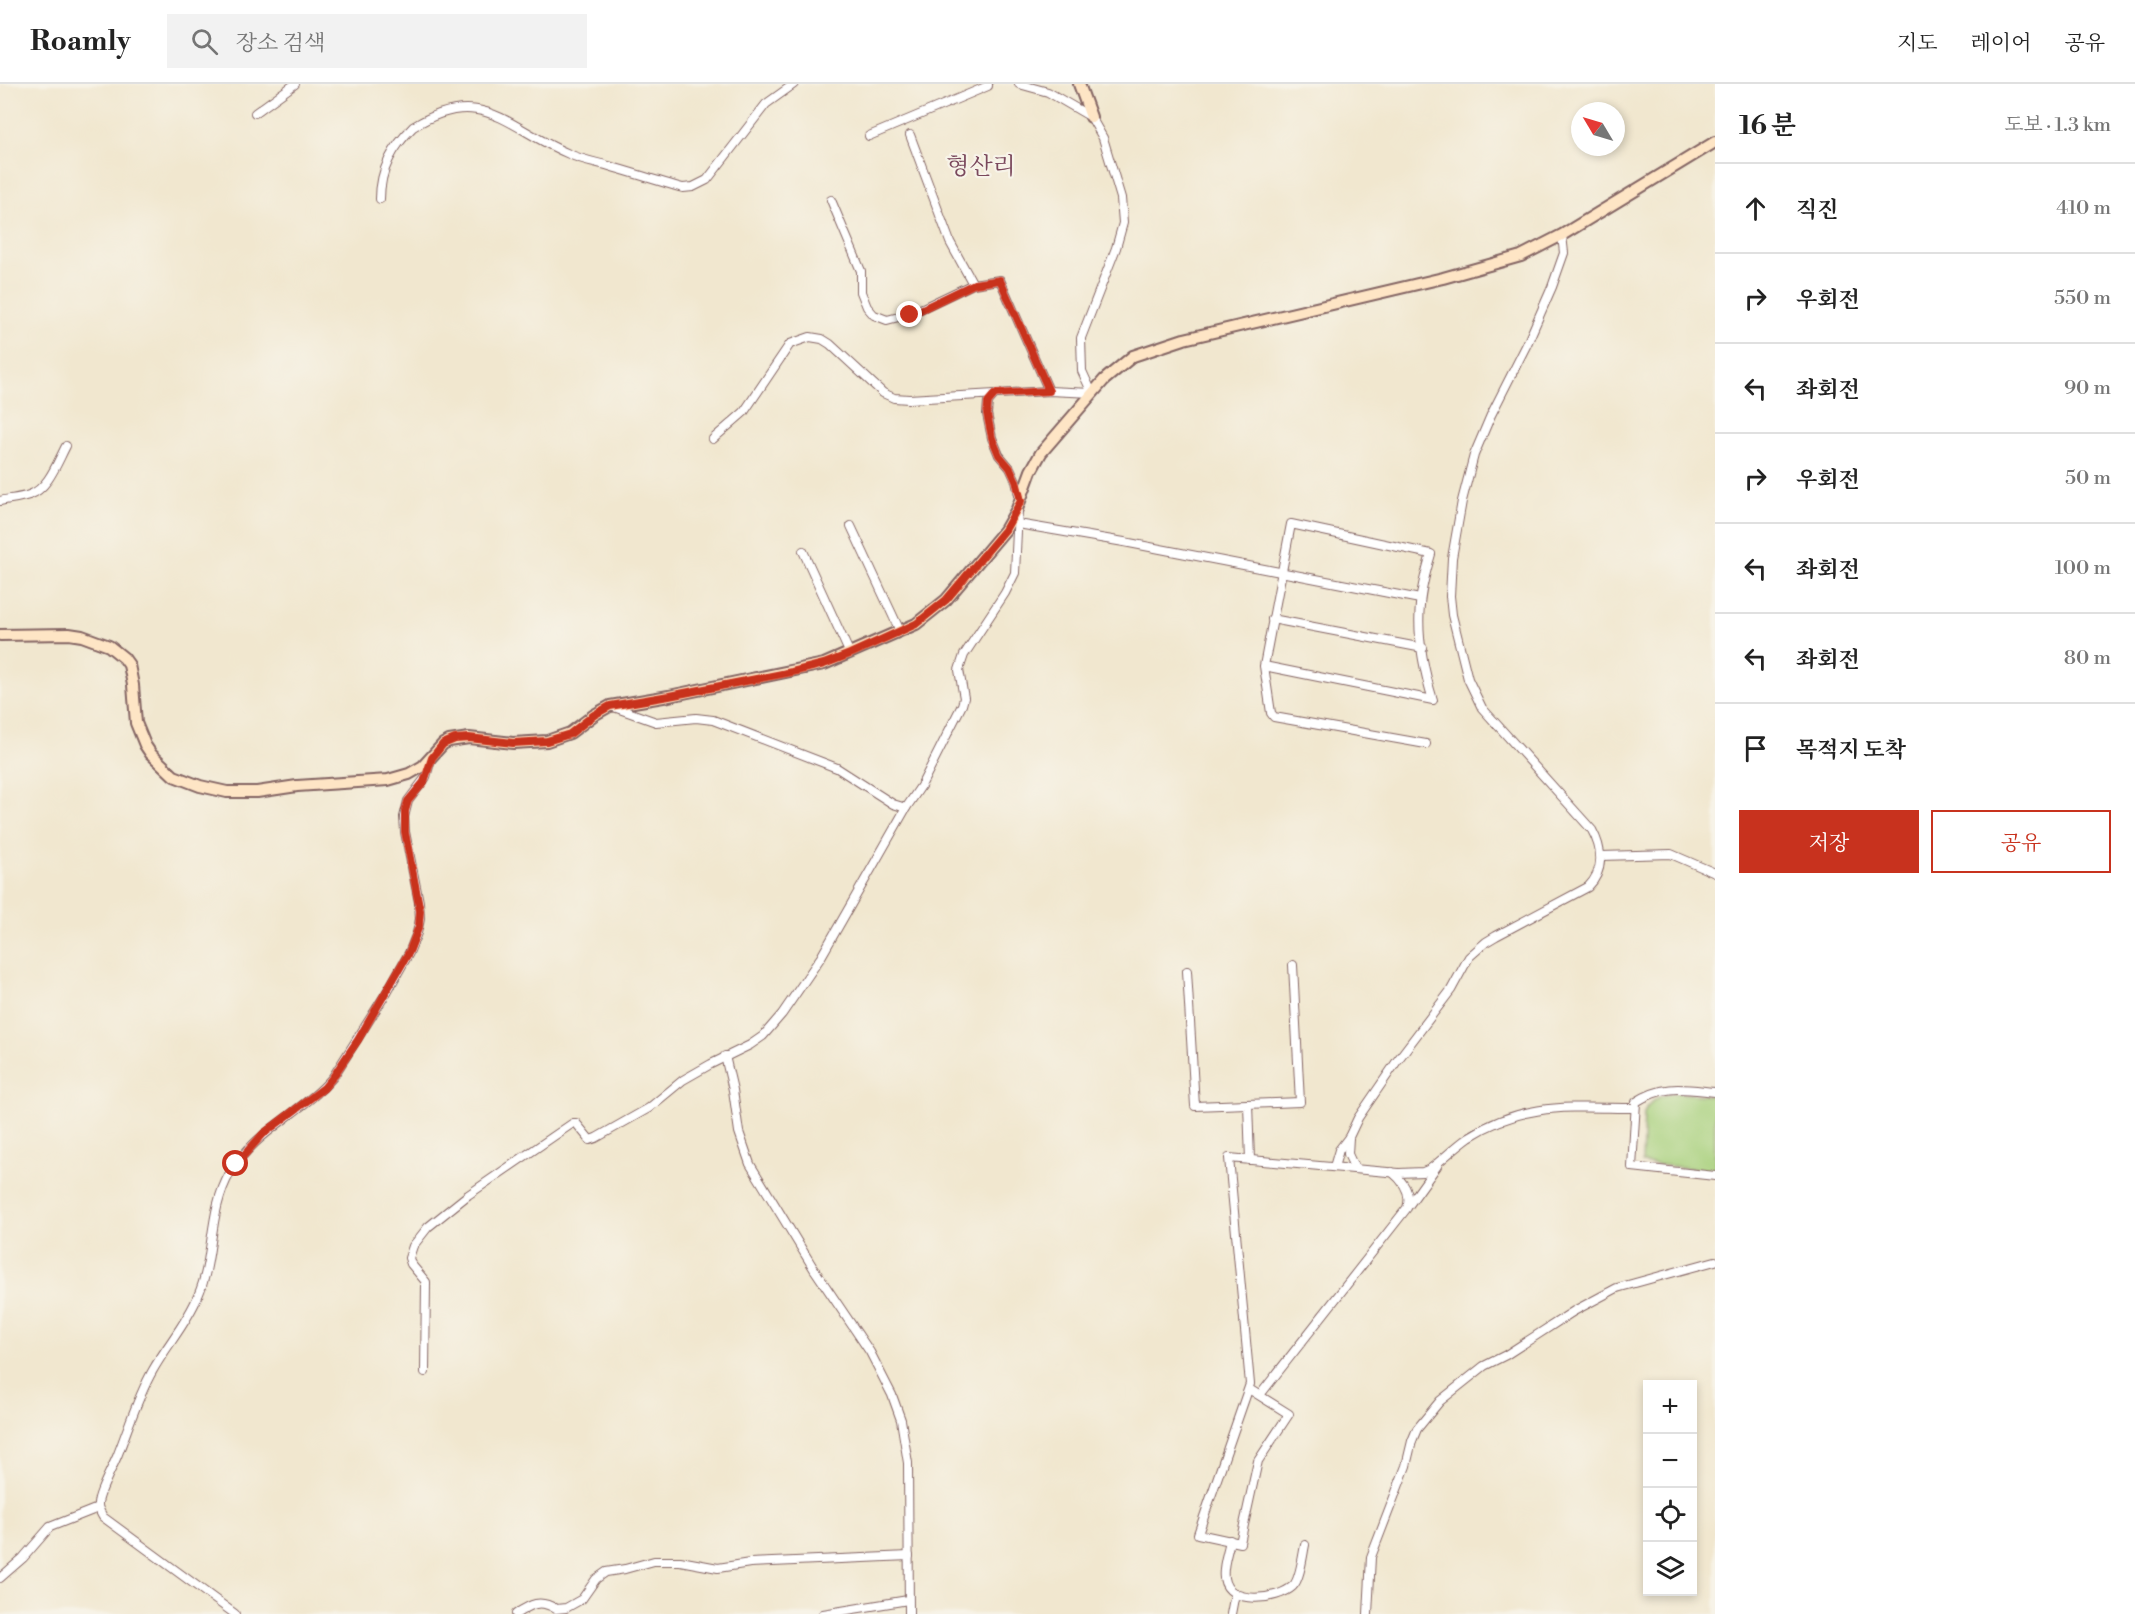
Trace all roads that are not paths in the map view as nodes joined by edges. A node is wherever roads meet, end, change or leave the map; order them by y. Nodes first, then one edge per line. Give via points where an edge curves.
1 (295, 84) edge
2 (794, 84) edge
3 (988, 84) edge
4 (1019, 84) edge
5 (1079, 84) edge
6 (442, 103) dead end
7 (500, 108) dead end
8 (255, 113) dead end
9 (1090, 117) junction
10 (910, 135) dead end
11 (869, 136) dead end
12 (1715, 142) edge
13 (380, 199) dead end
14 (831, 200) dead end
15 (1562, 235) junction
16 (974, 284) junction
17 (1049, 391) junction
18 (1092, 393) junction
19 (995, 394) junction
20 (713, 439) dead end
21 (66, 446) dead end
22 (0, 501) edge
23 (1019, 505) junction
24 (1018, 524) junction
25 (851, 526) dead end
26 (803, 551) dead end
27 (1281, 572) junction
28 (1420, 598) junction
29 (1272, 619) junction
30 (900, 631) junction
31 (0, 635) edge
32 (1423, 648) junction
33 (850, 654) junction
34 (1264, 666) junction
35 (610, 706) junction
36 (1426, 744) dead end
37 (432, 758) junction
38 (906, 808) junction
39 (1601, 856) junction
40 (1715, 873) edge
41 (1293, 965) dead end
42 (1187, 971) dead end
43 (725, 1056) junction
44 (1715, 1092) edge
45 (1248, 1104) junction
46 (1635, 1108) junction
47 (1349, 1137) junction
48 (1250, 1160) junction
49 (1439, 1162) junction
50 (1334, 1167) junction
51 (1355, 1169) junction
52 (1391, 1172) junction
53 (1715, 1176) edge
54 (1407, 1208) junction
55 (1715, 1261) edge
56 (425, 1372) dead end
57 (1249, 1389) junction
58 (1260, 1395) junction
59 (98, 1508) junction
60 (1230, 1540) junction
61 (1305, 1545) dead end
62 (909, 1557) junction
63 (0, 1578) edge
64 (1235, 1593) junction
65 (908, 1600) junction
66 (555, 1612) edge
67 (235, 1614) edge
68 (516, 1614) edge
69 (823, 1614) edge
70 (909, 1614) edge
71 (1231, 1614) edge
72 (1368, 1614) edge

1 - 8 street
2 - 7 street via 766,104 707,180 683,188 567,153
3 - 11 street
4 - 9 street via 1048,92
5 - 9 main road
6 - 13 street via 418,122 392,153 384,170
9 - 18 street via 1103,138 1114,169 1123,223 1081,338 1082,371
10 - 16 street via 950,242
12 - 15 main road
14 - 16 street via 861,271 861,292 874,315 887,320 910,315
15 - 18 main road via 1521,256 1494,264 1146,351 1126,360
15 - 39 street via 1564,253 1552,287 1474,455 1452,558 1450,596 1465,668 1482,708 1584,820 1597,838
16 - 17 street via 1000,280
17 - 18 street
17 - 19 street
18 - 23 main road via 1036,460
19 - 20 street via 894,398 883,393 830,344 810,337 790,344 744,412
19 - 23 street via 988,402 987,414 992,438 1016,481
21 - 22 street via 38,490
23 - 24 street
23 - 30 main road via 1005,530 946,600 925,618
24 - 27 street
24 - 38 street via 1012,582 964,655 959,670 962,705
25 - 30 street
26 - 33 street
27 - 28 street
27 - 28 street via 1291,524 1431,554
27 - 29 street
28 - 32 street
29 - 32 street
29 - 34 street
30 - 33 main road
31 - 37 main road via 69,634 109,646 129,665 136,723 145,745 174,776 210,789 257,792 388,780 416,771
32 - 34 street via 1433,700
33 - 35 main road via 792,672
34 - 36 street via 1274,717
35 - 37 main road via 562,737 513,743 455,739 443,744
35 - 38 street via 656,722 713,720 837,768 893,804
37 - 59 street via 424,782 408,801 404,817 420,911 414,941 333,1077 263,1134 230,1173 219,1196 198,1296 141,1394
38 - 43 street via 798,992 763,1036
39 - 40 street via 1671,854
39 - 47 street via 1597,875 1588,887 1496,936 1469,957 1451,990 1365,1106
41 - 45 street via 1300,1102
42 - 45 street via 1195,1106
43 - 56 street via 683,1080 649,1108 596,1138 590,1140 573,1123 428,1227 409,1258 426,1282
43 - 62 street via 739,1132 750,1164 870,1352 892,1395 909,1464
44 - 46 street via 1660,1090 1636,1102
45 - 48 street
46 - 49 street via 1555,1108 1520,1114 1470,1137
46 - 53 street via 1632,1167
47 - 50 street via 1339,1150
47 - 51 street via 1348,1154
48 - 50 street
48 - 57 street via 1229,1158
49 - 52 street via 1424,1172
49 - 54 street
50 - 51 street
51 - 52 street
52 - 54 street via 1408,1194
54 - 58 street
55 - 72 street via 1617,1288 1484,1366 1440,1401 1417,1429 1371,1557
57 - 58 street
57 - 60 street via 1197,1534
58 - 60 street via 1289,1414 1258,1461 1240,1542
59 - 63 street via 50,1527
59 - 67 street via 103,1517
60 - 64 street via 1224,1578
61 - 64 street via 1293,1586 1255,1598
62 - 65 street
62 - 66 street via 750,1563 718,1568 680,1561 648,1562 606,1572 582,1599
64 - 71 street
65 - 69 street
65 - 70 street
66 - 68 street via 538,1602

